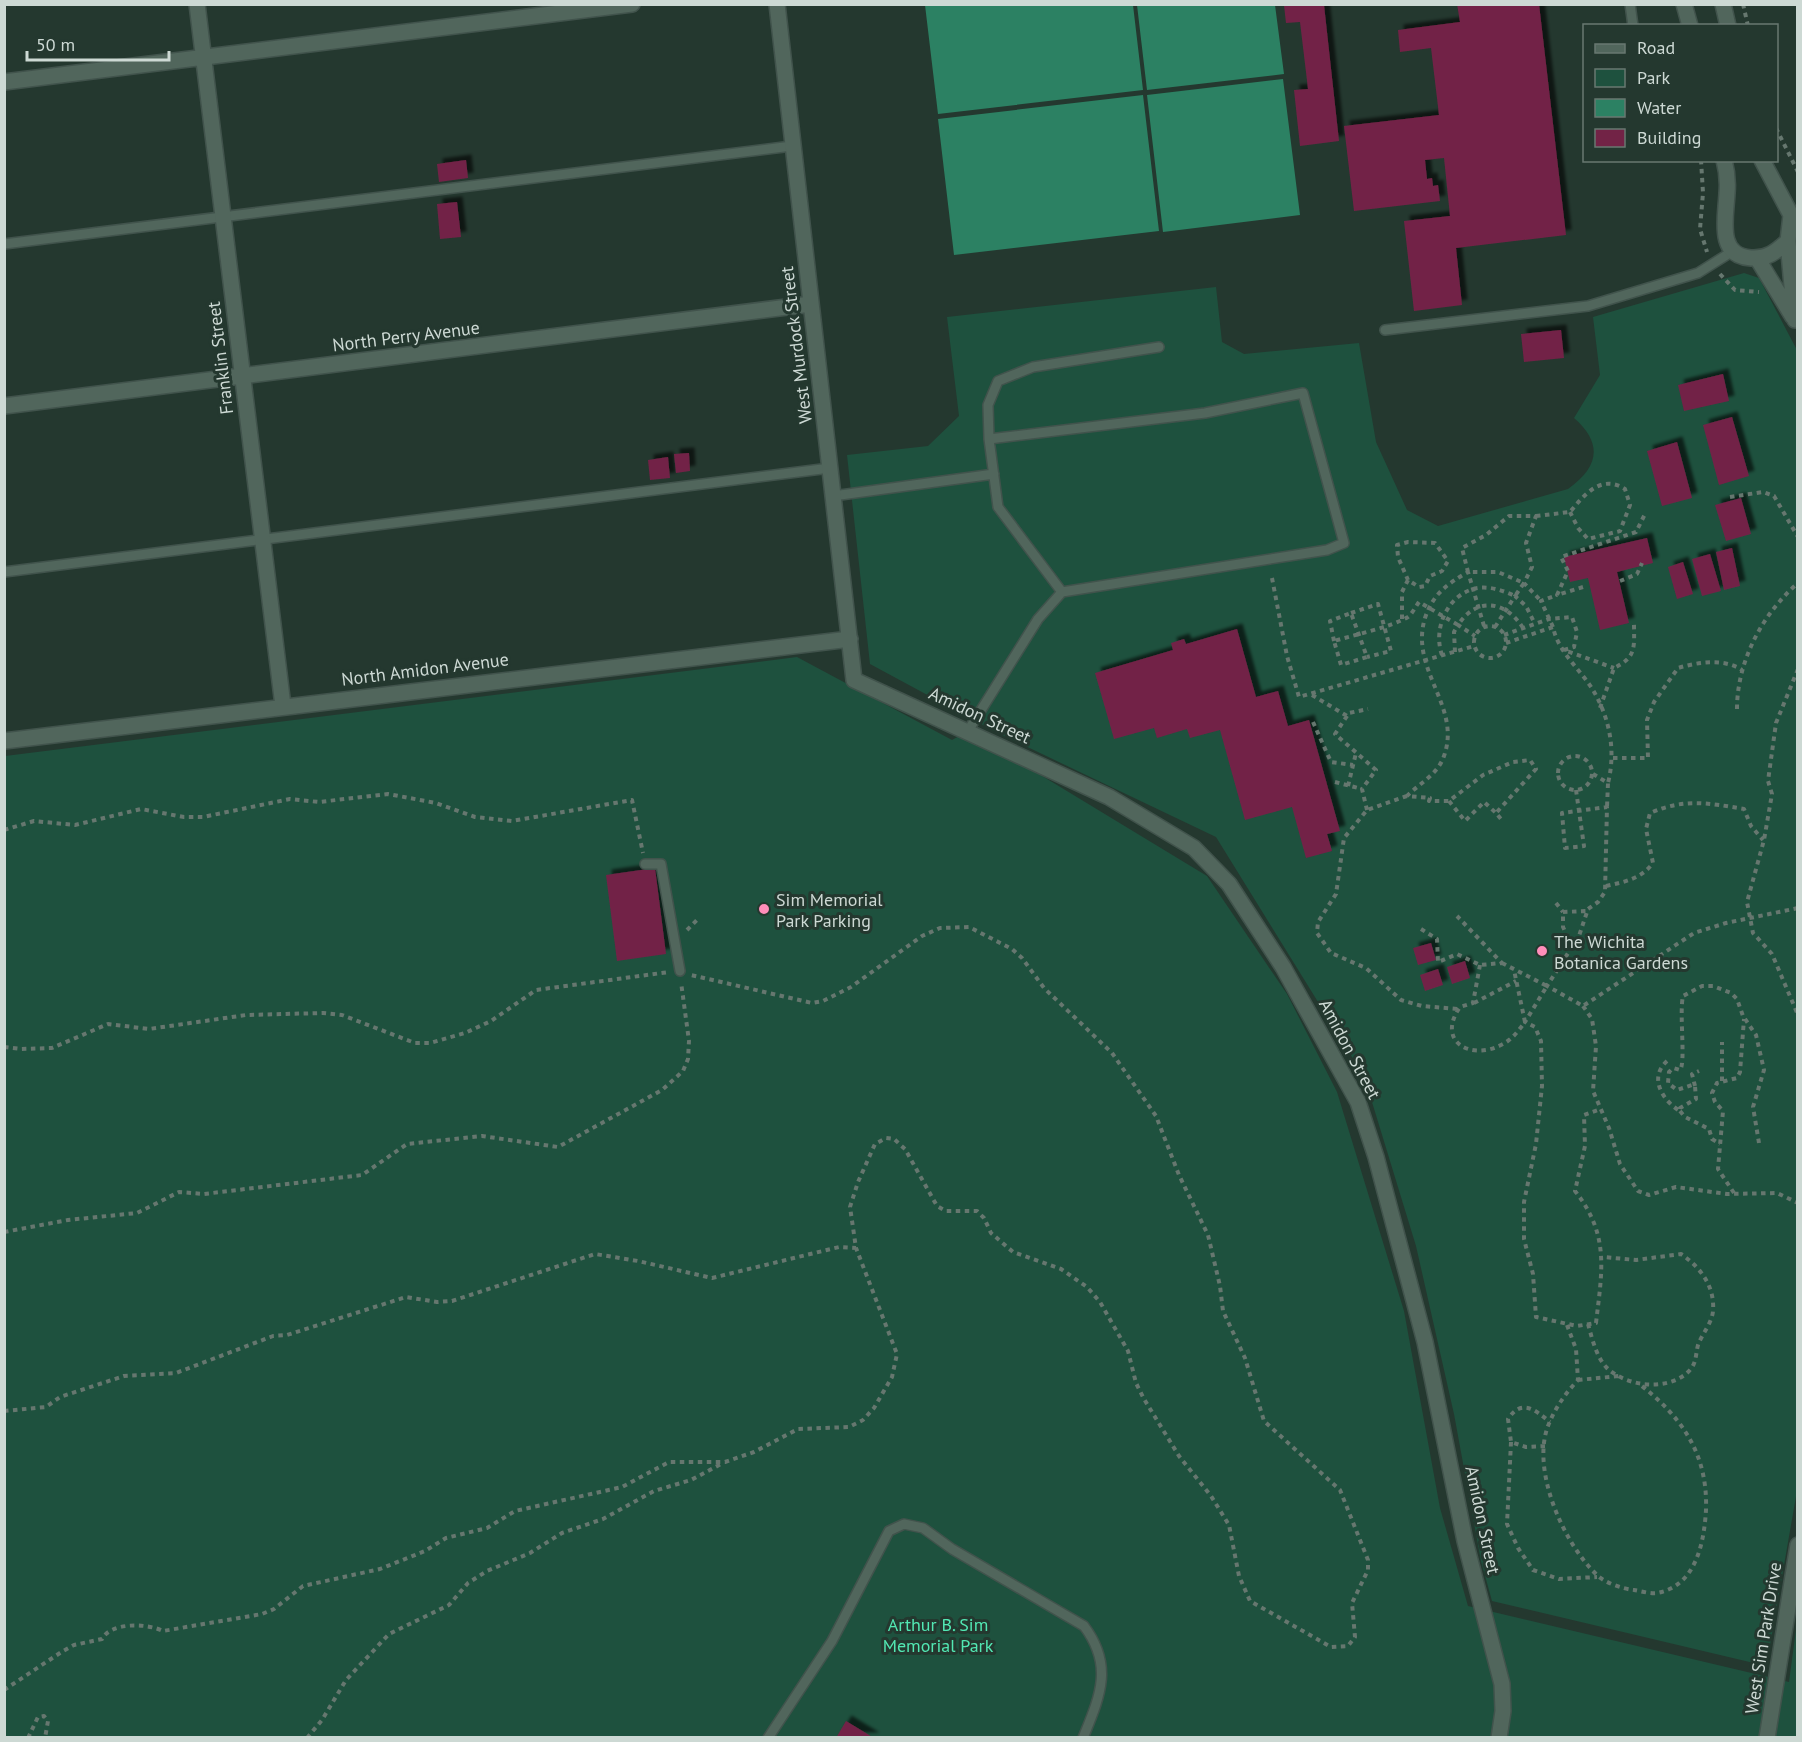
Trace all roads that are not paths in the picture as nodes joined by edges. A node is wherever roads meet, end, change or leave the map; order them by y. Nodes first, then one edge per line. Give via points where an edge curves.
1 (197, 4) edge
2 (632, 4) edge
3 (777, 4) edge
4 (1630, 4) edge
5 (1684, 4) edge
6 (1722, 4) edge
7 (1633, 24) edge
8 (1689, 24) edge
9 (1727, 24) edge
10 (203, 57) junction
11 (4, 82) edge
12 (792, 146) junction
13 (1724, 162) edge
14 (1763, 162) edge
15 (223, 216) junction
16 (1788, 241) junction
17 (4, 244) edge
18 (1733, 251) junction
19 (1757, 258) junction
20 (811, 304) junction
21 (1796, 323) edge
22 (1385, 330) dead end
23 (1158, 346) dead end
24 (242, 376) junction
25 (4, 406) edge
26 (989, 439) junction
27 (830, 468) junction
28 (994, 474) junction
29 (833, 496) junction
30 (262, 538) junction
31 (4, 572) edge
32 (1062, 592) junction
33 (850, 639) junction
34 (854, 680) joint
35 (283, 706) junction
36 (968, 731) junction
37 (4, 741) edge
38 (645, 864) road end
39 (680, 970) road end
40 (1797, 1545) edge
41 (768, 1737) edge
42 (1083, 1737) edge
43 (1499, 1737) edge
44 (1767, 1737) edge

1 - 10 street, Franklin Street
2 - 10 street
3 - 12 street, West Murdock Street
4 - 7 lane
5 - 8 street
6 - 9 street
10 - 11 street
10 - 15 street, Franklin Street
12 - 15 lane
12 - 20 street, West Murdock Street
13 - 18 street via 1728,189 1724,229
14 - 16 street via 1791,215
15 - 17 lane
15 - 24 street, Franklin Street
16 - 19 street via 1773,254
16 - 21 street
18 - 19 street via 1741,257
18 - 22 lane via 1698,273 1588,306
19 - 21 street
20 - 24 street, North Perry Avenue
20 - 27 street, West Murdock Street
23 - 26 lane via 1033,367 998,381 988,405
24 - 25 street, North Perry Avenue
24 - 30 street, Franklin Street
26 - 28 lane
26 - 32 lane via 1205,413 1304,393 1344,543 1327,550
27 - 29 street, West Murdock Street
27 - 30 lane
28 - 29 lane
28 - 32 lane via 998,507
29 - 33 street, West Murdock Street
30 - 31 lane
30 - 35 street, Franklin Street
32 - 36 lane via 1038,619
33 - 34 street, West Murdock Street
33 - 35 street, North Amidon Avenue
34 - 36 street, Amidon Street
35 - 37 street, North Amidon Avenue
36 - 43 street, Amidon Street via 1109,797 1194,848 1229,884 1283,967 1353,1091 1376,1157 1425,1342 1465,1541 1502,1684
38 - 39 lane via 661,864
40 - 44 street, West Sim Park Drive
41 - 42 lane via 832,1641 889,1531 903,1524 923,1528 1084,1626 1102,1661 1102,1686

